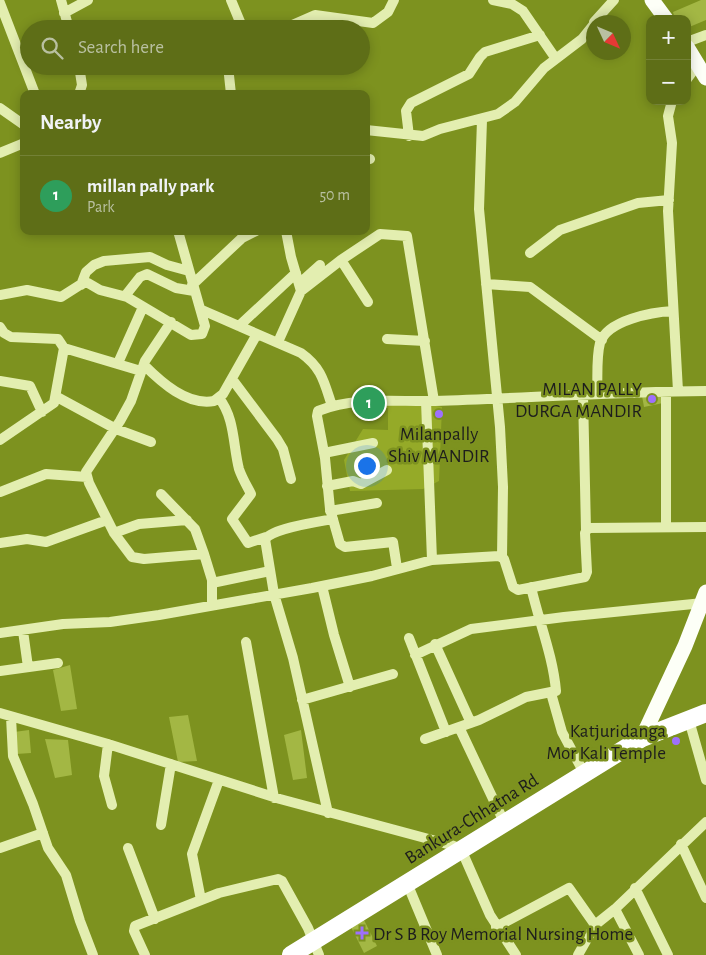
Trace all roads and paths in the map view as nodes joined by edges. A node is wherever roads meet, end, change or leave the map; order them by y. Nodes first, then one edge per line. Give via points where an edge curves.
1 (61, 0) edge
2 (88, 0) edge
3 (231, 0) edge
4 (394, 0) edge
5 (493, 0) edge
6 (614, 0) edge
7 (652, 0) edge
8 (0, 3) edge
9 (64, 13) junction
10 (601, 15) edge
11 (663, 15) edge
12 (66, 20) edge
13 (237, 20) edge
14 (304, 20) edge
15 (351, 20) edge
16 (370, 23) edge
17 (586, 34) edge
18 (706, 34) edge
19 (540, 35) junction
20 (691, 40) edge
21 (691, 53) edge
22 (20, 55) edge
23 (556, 59) junction
24 (698, 64) junction
25 (691, 73) edge
26 (28, 75) edge
27 (80, 75) edge
28 (229, 75) edge
29 (706, 78) edge
30 (33, 90) edge
31 (80, 90) edge
32 (231, 90) edge
33 (671, 105) edge
34 (0, 108) edge
35 (482, 120) junction
36 (20, 122) edge
37 (370, 131) edge
38 (409, 136) junction
39 (20, 145) edge
40 (0, 153) edge
41 (669, 200) junction
42 (179, 235) edge
43 (248, 235) edge
44 (287, 235) edge
45 (530, 253) dead end
46 (341, 260) junction
47 (320, 265) dead end
48 (189, 271) junction
49 (299, 282) junction
50 (486, 284) junction
51 (81, 285) junction
52 (193, 288) junction
53 (0, 296) edge
54 (124, 296) junction
55 (368, 302) dead end
56 (143, 307) junction
57 (202, 310) junction
58 (673, 311) junction
59 (171, 322) junction
60 (239, 326) junction
61 (0, 327) edge
62 (258, 334) junction
63 (11, 337) junction
64 (387, 339) dead end
65 (602, 340) junction
66 (0, 341) edge
67 (425, 341) junction
68 (278, 342) junction
69 (64, 348) junction
70 (118, 363) junction
71 (142, 368) junction
72 (232, 379) junction
73 (0, 381) edge
74 (678, 391) junction
75 (706, 391) edge
76 (666, 392) junction
77 (597, 394) junction
78 (583, 395) junction
79 (57, 397) junction
80 (219, 398) junction
81 (498, 398) junction
82 (430, 401) junction
83 (332, 406) junction
84 (42, 412) junction
85 (116, 428) junction
86 (0, 440) edge
87 (151, 442) dead end
88 (373, 443) dead end
89 (324, 453) junction
90 (387, 470) dead end
91 (87, 478) junction
92 (291, 479) dead end
93 (327, 486) junction
94 (0, 492) edge
95 (161, 494) dead end
96 (377, 503) dead end
97 (331, 515) junction
98 (107, 520) junction
99 (187, 520) junction
100 (666, 526) junction
101 (706, 527) edge
102 (586, 530) junction
103 (114, 533) junction
104 (266, 538) junction
105 (0, 543) edge
106 (204, 554) junction
107 (502, 557) junction
108 (432, 560) junction
109 (397, 568) junction
110 (270, 571) junction
111 (212, 583) junction
112 (322, 586) junction
113 (531, 587) junction
114 (274, 594) junction
115 (704, 597) edge
116 (212, 605) junction
117 (538, 620) junction
118 (23, 631) junction
119 (0, 634) edge
120 (408, 638) dead end
121 (246, 642) dead end
122 (436, 644) junction
123 (415, 655) junction
124 (58, 662) dead end
125 (28, 667) junction
126 (0, 670) edge
127 (393, 674) dead end
128 (350, 687) junction
129 (551, 693) junction
130 (302, 700) junction
131 (706, 713) edge
132 (0, 714) edge
133 (11, 716) junction
134 (689, 720) junction
135 (471, 723) junction
136 (460, 727) junction
137 (446, 732) junction
138 (642, 738) junction
139 (425, 739) dead end
140 (108, 744) junction
141 (171, 764) junction
142 (584, 772) junction
143 (219, 780) junction
144 (706, 780) edge
145 (274, 798) junction
146 (112, 805) dead end
147 (328, 813) junction
148 (504, 822) junction
149 (706, 822) edge
150 (161, 825) dead end
151 (43, 832) junction
152 (681, 844) junction
153 (0, 848) edge
154 (128, 848) dead end
155 (460, 849) junction
156 (407, 883) junction
157 (635, 888) junction
158 (706, 898) edge
159 (201, 900) junction
160 (615, 909) junction
161 (155, 919) junction
162 (595, 926) junction
163 (496, 927) junction
164 (317, 948) edge
165 (93, 955) edge
166 (145, 955) edge
167 (290, 955) edge
168 (437, 955) edge
169 (516, 955) edge
170 (578, 955) edge
171 (638, 955) edge
172 (668, 955) edge

1 - 9 street
2 - 9 street
3 - 13 street
4 - 16 street via 388,12
5 - 19 street via 518,7
6 - 10 street
7 - 11 main road
8 - 22 street
9 - 12 street
14 - 15 street via 315,15
17 - 23 street
18 - 20 street
19 - 23 street
19 - 38 street via 485,52 469,74 411,103 406,111
21 - 24 main road
23 - 35 street via 515,102
24 - 25 street
24 - 29 main road
26 - 30 street
27 - 31 street
28 - 32 street
33 - 41 street via 668,116 672,143
34 - 36 street
35 - 38 street via 453,125 422,136
35 - 50 street via 478,194
37 - 38 street
39 - 40 street
41 - 45 street via 638,203 560,230
41 - 58 street
42 - 48 street
43 - 52 street
44 - 49 street
46 - 49 street
46 - 55 street
46 - 67 street via 380,234 407,236
47 - 49 street
48 - 51 street via 150,257 104,260 86,272
48 - 52 street
49 - 60 street
49 - 68 street
50 - 65 street via 530,287
50 - 81 street
51 - 53 street via 61,297 27,290
51 - 54 street via 88,283 100,290
52 - 54 street via 176,288 147,274 140,277
52 - 57 street
54 - 56 street
56 - 59 street
56 - 70 street
57 - 59 street via 205,326 199,336 191,335
57 - 60 street
58 - 65 street via 655,312 630,320
58 - 74 street
59 - 71 street
60 - 62 street
61 - 63 street
62 - 68 street
62 - 72 street
63 - 66 street
63 - 69 street via 58,338
64 - 67 street
65 - 77 street
67 - 82 street
68 - 83 street via 301,353 317,366
69 - 70 street
69 - 79 street
70 - 71 street
71 - 80 street via 187,397 209,402
71 - 85 street via 131,401
72 - 80 street
72 - 92 street via 277,438
73 - 84 street via 30,386
74 - 75 street
74 - 76 street
76 - 77 street
76 - 100 street
77 - 78 street
78 - 81 street
78 - 102 street
79 - 84 street
79 - 85 street
80 - 104 street via 231,426 240,473 251,494 232,519 248,543
81 - 82 street
81 - 107 street via 503,487
82 - 83 street via 372,401
82 - 108 street
83 - 89 street via 317,413
84 - 86 street
85 - 87 street
85 - 91 street via 90,465
88 - 89 street
89 - 93 street
90 - 93 street via 361,484 353,481
91 - 94 street via 46,474
91 - 98 street
93 - 97 street
95 - 99 street
96 - 97 street
97 - 104 street
97 - 109 street via 343,547 394,542
98 - 103 street
98 - 105 street via 46,542 27,539
99 - 103 street via 139,524
99 - 106 street via 199,536
100 - 101 street
100 - 102 street
102 - 113 street via 587,575
103 - 106 street via 124,549 137,558
104 - 110 street
106 - 111 street
107 - 108 street
107 - 113 street via 512,587 518,590
108 - 109 street
109 - 112 street
110 - 111 street
110 - 114 street
111 - 116 street
112 - 114 street
112 - 128 street
113 - 117 street
114 - 116 street
114 - 130 street
115 - 117 street
115 - 138 main road
116 - 118 street
117 - 122 street via 471,630
117 - 129 street via 547,644 556,690
118 - 119 street
118 - 125 street
120 - 123 street
121 - 145 street
122 - 123 street
122 - 135 street
123 - 137 street
124 - 125 street
125 - 126 street
127 - 128 street
128 - 130 street
129 - 135 street via 526,697
129 - 142 street via 560,727
130 - 147 street
131 - 134 highway, Bankura-Chhatna Rd
132 - 133 street
133 - 140 street
133 - 151 street via 13,756
134 - 138 highway, Bankura-Chhatna Rd
134 - 144 street
135 - 136 street
136 - 137 street
136 - 148 street
137 - 139 street
138 - 142 highway, Bankura-Chhatna Rd
140 - 141 street
140 - 146 street via 104,776
141 - 143 street
141 - 150 street
142 - 148 highway, Bankura-Chhatna Rd
143 - 145 street
143 - 159 street via 192,854
145 - 147 street
147 - 155 street
148 - 155 highway, Bankura-Chhatna Rd
149 - 152 street
151 - 153 street
151 - 165 street via 48,848 66,875
152 - 157 street
152 - 158 street
154 - 161 street
155 - 156 highway, Bankura-Chhatna Rd
155 - 163 street
156 - 164 highway, Bankura-Chhatna Rd
156 - 168 street
157 - 160 street
157 - 172 street
159 - 161 street
159 - 164 street via 278,878
160 - 162 street
160 - 171 street
161 - 166 street via 133,928
162 - 163 street via 569,888
162 - 170 street
163 - 169 street
164 - 167 highway, Bankura-Chhatna Rd

